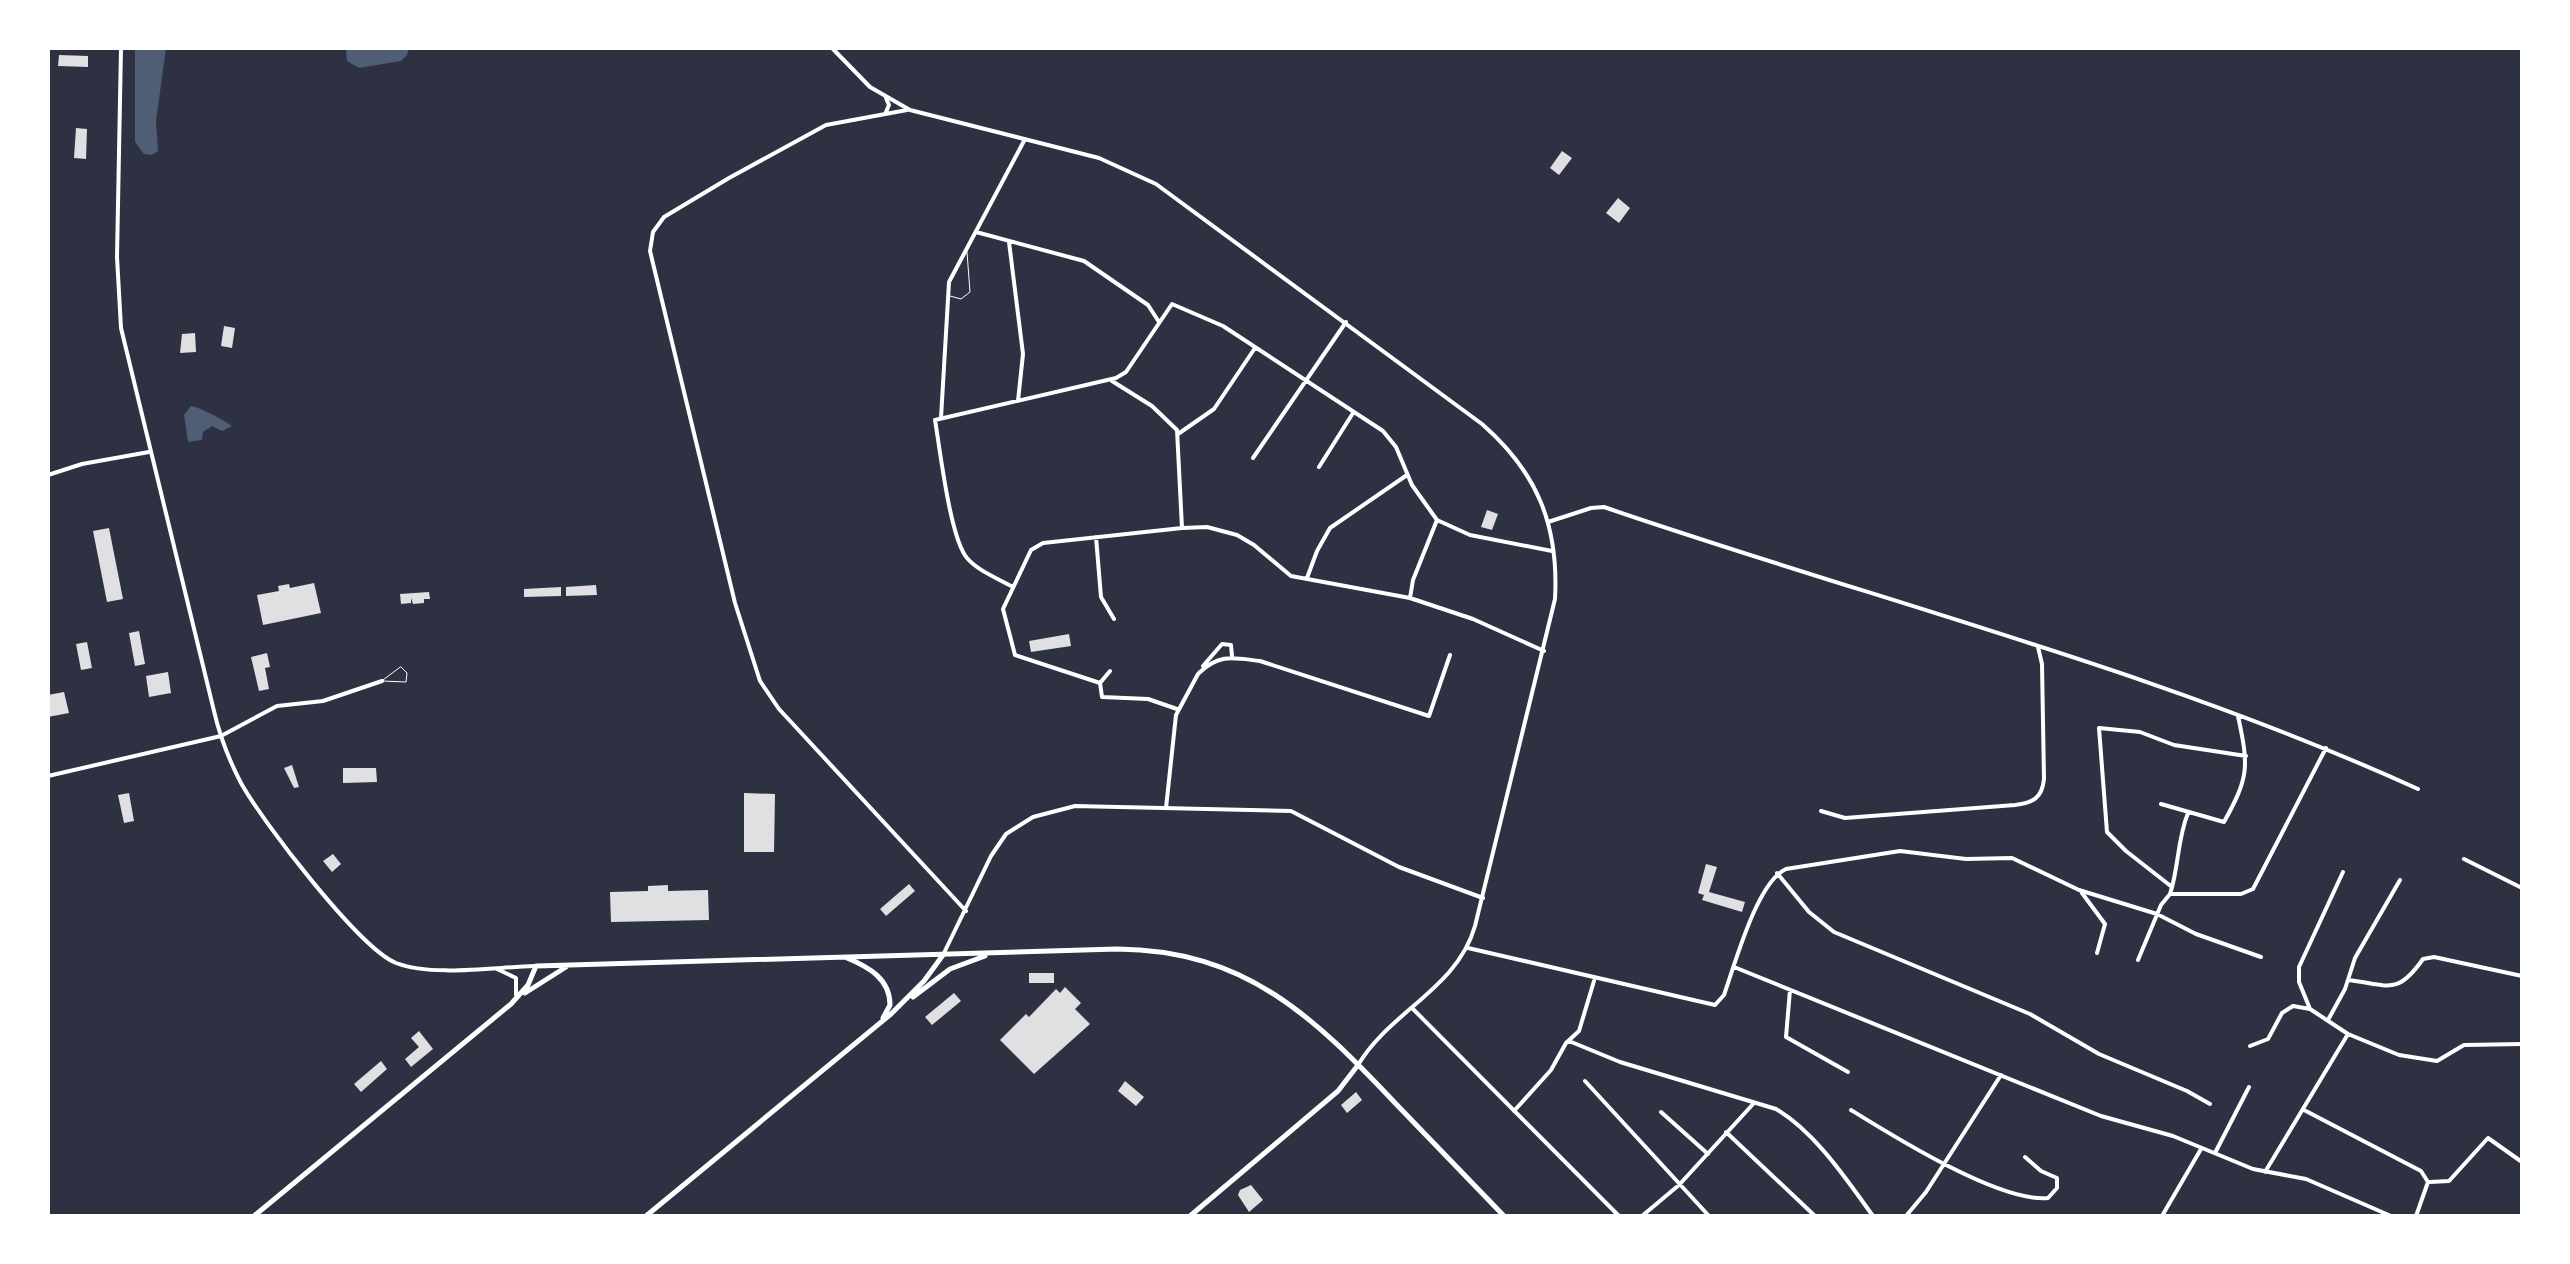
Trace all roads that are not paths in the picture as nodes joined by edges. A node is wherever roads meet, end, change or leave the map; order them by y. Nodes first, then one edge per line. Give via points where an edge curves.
1 (121, 48) edge
2 (832, 48) edge
3 (886, 98) junction
4 (910, 110) junction
5 (886, 112) junction
6 (1025, 139) junction
7 (976, 232) junction
8 (1009, 241) junction
9 (967, 249) junction
10 (948, 294) junction
11 (1160, 322) junction
12 (1346, 322) junction
13 (1255, 348) junction
14 (1126, 372) junction
15 (1110, 380) junction
16 (1305, 381) junction
17 (1126, 390) junction
18 (1018, 400) junction
19 (1353, 412) junction
20 (941, 418) junction
21 (1178, 434) junction
22 (150, 452) junction
23 (1253, 458) dead end
24 (1320, 468) dead end
25 (48, 475) edge
26 (1407, 475) junction
27 (1437, 520) junction
28 (1548, 522) junction
29 (1182, 528) junction
30 (1096, 537) junction
31 (1554, 551) junction
32 (1307, 578) junction
33 (1013, 588) junction
34 (1410, 598) junction
35 (1114, 618) dead end
36 (2038, 647) junction
37 (1544, 651) junction
38 (1450, 655) dead end
39 (1232, 656) junction
40 (1110, 671) dead end
41 (1199, 673) junction
42 (382, 681) junction
43 (1100, 683) junction
44 (1177, 710) junction
45 (2238, 716) junction
46 (220, 736) junction
47 (2326, 748) junction
48 (2246, 756) junction
49 (48, 776) edge
50 (2418, 789) dead end
51 (2161, 804) dead end
52 (1166, 808) junction
53 (1821, 811) dead end
54 (2188, 813) junction
55 (2464, 859) dead end
56 (2342, 872) dead end
57 (1777, 873) junction
58 (2400, 880) dead end
59 (2522, 888) edge
60 (2079, 890) junction
61 (2171, 890) junction
62 (1483, 898) junction
63 (966, 910) junction
64 (2157, 914) junction
65 (1468, 948) junction
66 (2096, 953) dead end
67 (992, 954) junction
68 (943, 955) junction
69 (844, 957) junction
70 (2261, 957) dead end
71 (2138, 960) dead end
72 (575, 964) junction
73 (536, 966) junction
74 (1734, 967) junction
75 (492, 968) junction
76 (2522, 976) edge
77 (1595, 980) junction
78 (2348, 980) junction
79 (1790, 990) junction
80 (510, 1004) junction
81 (1412, 1008) junction
82 (2310, 1009) junction
83 (891, 1014) junction
84 (2328, 1020) junction
85 (878, 1024) junction
86 (2348, 1034) junction
87 (1569, 1040) junction
88 (2522, 1044) edge
89 (2250, 1046) dead end
90 (1358, 1065) junction
91 (1848, 1072) dead end
92 (2002, 1074) junction
93 (1585, 1081) dead end
94 (2250, 1086) dead end
95 (1756, 1102) junction
96 (2210, 1104) dead end
97 (1850, 1110) dead end
98 (2304, 1110) junction
99 (1514, 1111) junction
100 (1661, 1112) dead end
101 (1726, 1132) junction
102 (2201, 1148) junction
103 (1708, 1154) junction
104 (2215, 1154) junction
105 (2025, 1157) dead end
106 (2522, 1162) edge
107 (1943, 1164) junction
108 (2265, 1172) junction
109 (2428, 1182) junction
110 (1679, 1184) junction
111 (254, 1216) edge
112 (646, 1216) edge
113 (1190, 1216) edge
114 (1504, 1216) edge
115 (1618, 1216) edge
116 (1642, 1216) edge
117 (1709, 1216) edge
118 (1815, 1216) edge
119 (1873, 1216) edge
120 (1906, 1216) edge
121 (2162, 1216) edge
122 (2391, 1216) edge
123 (2416, 1216) edge

1 - 22 street via 119,308
2 - 3 street
3 - 4 street
3 - 5 street
4 - 5 street
4 - 6 street
5 - 63 street via 818,129 669,212 656,225 650,257 734,603 765,690
6 - 7 street
6 - 12 street via 1099,158 1156,184
7 - 8 street
7 - 9 street
8 - 11 street via 1084,261 1148,305
8 - 18 street via 1023,354
9 - 10 street
9 - 10 lane via 970,292 957,300
10 - 20 street
11 - 13 street via 1172,304 1215,321
11 - 14 street
12 - 16 street
12 - 28 street via 1507,447 1532,480
13 - 16 street
13 - 21 street via 1214,409
14 - 15 street
14 - 17 street
15 - 17 street
15 - 18 street
16 - 19 street
16 - 23 street
17 - 21 street
18 - 20 street
19 - 24 street
19 - 26 street via 1390,438
20 - 33 street via 934,420 963,552
21 - 29 street
22 - 25 street
22 - 46 street
26 - 27 street
26 - 32 street via 1330,528
27 - 31 street via 1470,535
27 - 34 street
28 - 31 street
28 - 36 street via 1604,508
29 - 30 street
29 - 32 street via 1237,535 1281,571
30 - 33 street via 1034,546
30 - 35 street via 1101,597
31 - 37 street via 1555,598
32 - 34 street
33 - 43 street via 1003,609 1015,654
34 - 37 street
36 - 45 street
36 - 53 street via 2044,779 2035,800 1845,818
37 - 62 street
38 - 39 street via 1430,716
39 - 41 street
39 - 41 street via 1230,645 1220,645
40 - 43 street
41 - 44 street
42 - 42 lane via 406,682 408,673 401,667
42 - 46 street via 323,701 277,706
43 - 44 street via 1102,696 1148,699
44 - 52 street
45 - 47 street
45 - 48 street
46 - 49 street
46 - 75 street via 264,819 375,950 414,967
47 - 50 street
47 - 61 street via 2250,892
48 - 54 street via 2243,786 2224,822
48 - 61 street via 2099,728 2107,832
51 - 54 street
52 - 62 street via 1292,811 1399,867
52 - 63 street via 1075,806 1022,822 1000,840
54 - 61 street
55 - 59 street
56 - 82 street via 2298,967
57 - 60 street via 1910,852 2012,858
57 - 74 street
57 - 96 street via 1834,932 2030,1014
58 - 78 street
60 - 64 street
60 - 66 street via 2105,924
61 - 64 street
62 - 65 street
63 - 68 street
64 - 70 street
64 - 71 street
65 - 77 street
65 - 81 street
67 - 68 main road
67 - 83 main road via 943,974
67 - 90 main road via 1117,949 1190,957 1284,998
68 - 69 main road
68 - 83 main road
69 - 72 main road
69 - 85 main road via 868,967 886,986 890,1005
72 - 73 main road
72 - 80 main road
73 - 75 street
73 - 80 main road
74 - 77 street via 1722,1000 1712,1006
74 - 79 street
75 - 80 street via 516,978
76 - 78 street via 2434,956 2398,984
77 - 87 street
78 - 84 street
79 - 91 street via 1786,1037
79 - 92 street
80 - 111 main road
81 - 90 street
81 - 99 street
82 - 84 street
82 - 89 street via 2289,1006 2268,1039
83 - 85 main road
84 - 86 street
85 - 112 main road
86 - 88 street via 2433,1061 2464,1045
86 - 98 street
87 - 95 street
87 - 99 street
90 - 113 main road via 1338,1091
90 - 114 main road
92 - 102 street via 2100,1116
92 - 107 street
93 - 110 street
94 - 104 street
95 - 101 street
95 - 119 street via 1799,1126
97 - 107 street
98 - 108 street
98 - 109 street via 2421,1171
99 - 115 street
100 - 103 street
101 - 103 street
101 - 118 street
102 - 104 street
102 - 121 street
103 - 110 street
104 - 108 street
105 - 107 street via 2057,1178 2048,1198
106 - 109 street via 2488,1138 2449,1181
107 - 120 street
108 - 122 street via 2306,1179
109 - 123 street
110 - 116 street
110 - 117 street

